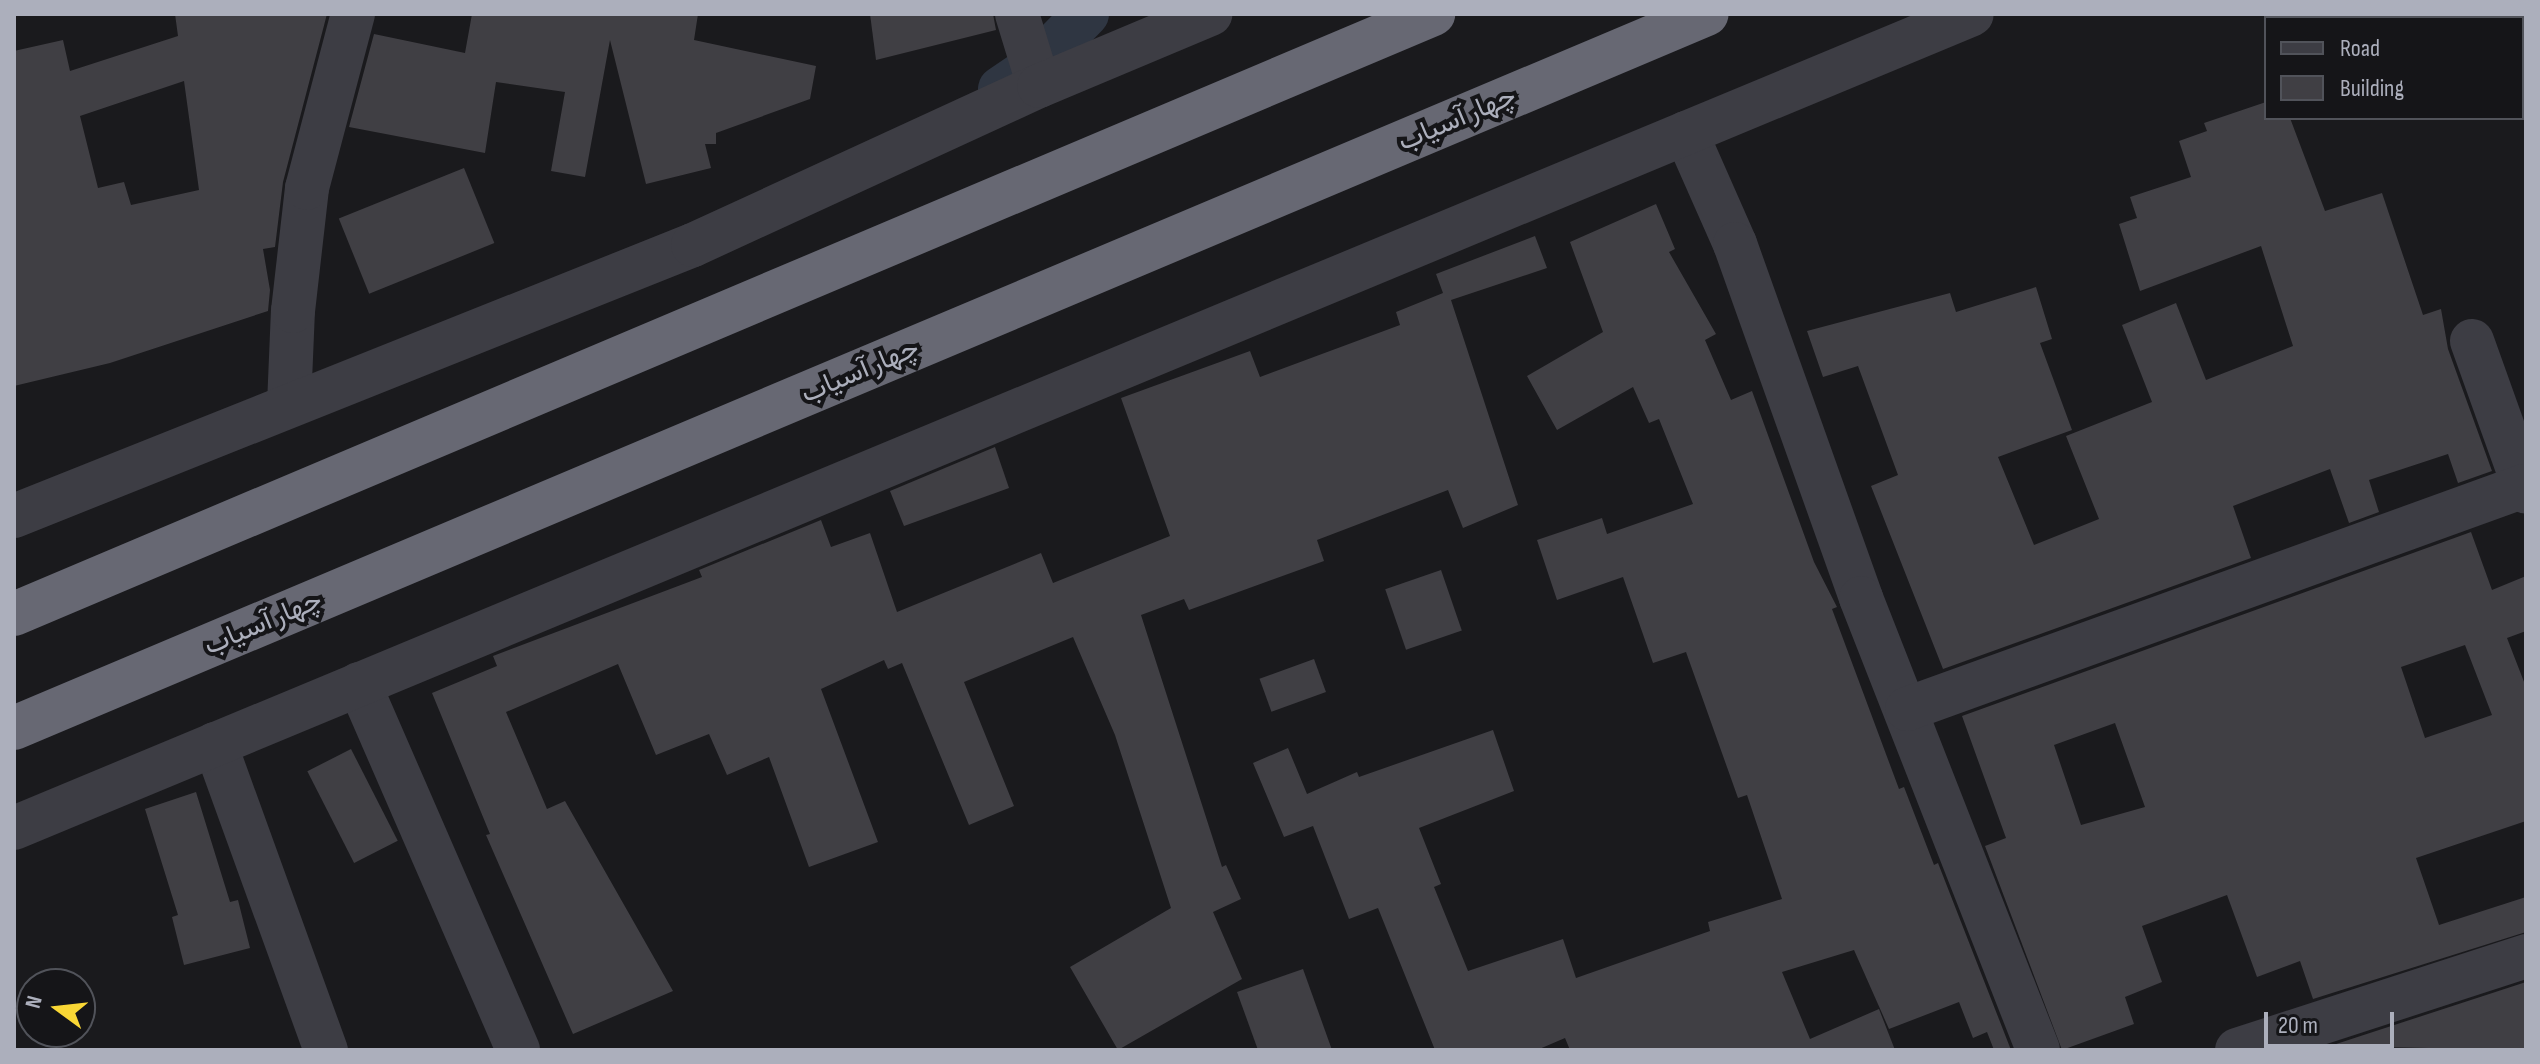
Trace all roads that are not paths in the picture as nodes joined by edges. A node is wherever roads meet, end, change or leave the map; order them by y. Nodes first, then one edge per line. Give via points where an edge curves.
1 (353, 14) edge
2 (1210, 14) edge
3 (1433, 14) edge
4 (1707, 14) edge
5 (1972, 14) edge
6 (1020, 22) edge
7 (1635, 28) edge
8 (1039, 86) junction
9 (1686, 133) junction
10 (2472, 341) dead end
11 (289, 405) junction
12 (2525, 489) edge
13 (14, 516) edge
14 (14, 614) edge
15 (359, 684) junction
16 (1907, 709) junction
17 (14, 728) edge
18 (215, 744) junction
19 (14, 828) edge
20 (2526, 956) edge
21 (326, 1050) edge
22 (518, 1050) edge
23 (2038, 1050) edge
24 (2237, 1050) edge

1 - 11 street via 307,188
2 - 8 street
3 - 14 highway
4 - 7 highway, چهار آسیاب
5 - 9 street
6 - 8 street
7 - 17 highway, چهار آسیاب
8 - 11 street via 693,245
9 - 15 street
9 - 16 street via 1735,244 1861,598
10 - 12 street
11 - 13 street
12 - 16 street
15 - 18 street
15 - 22 street
16 - 23 street
18 - 19 street
18 - 21 street
20 - 24 street

